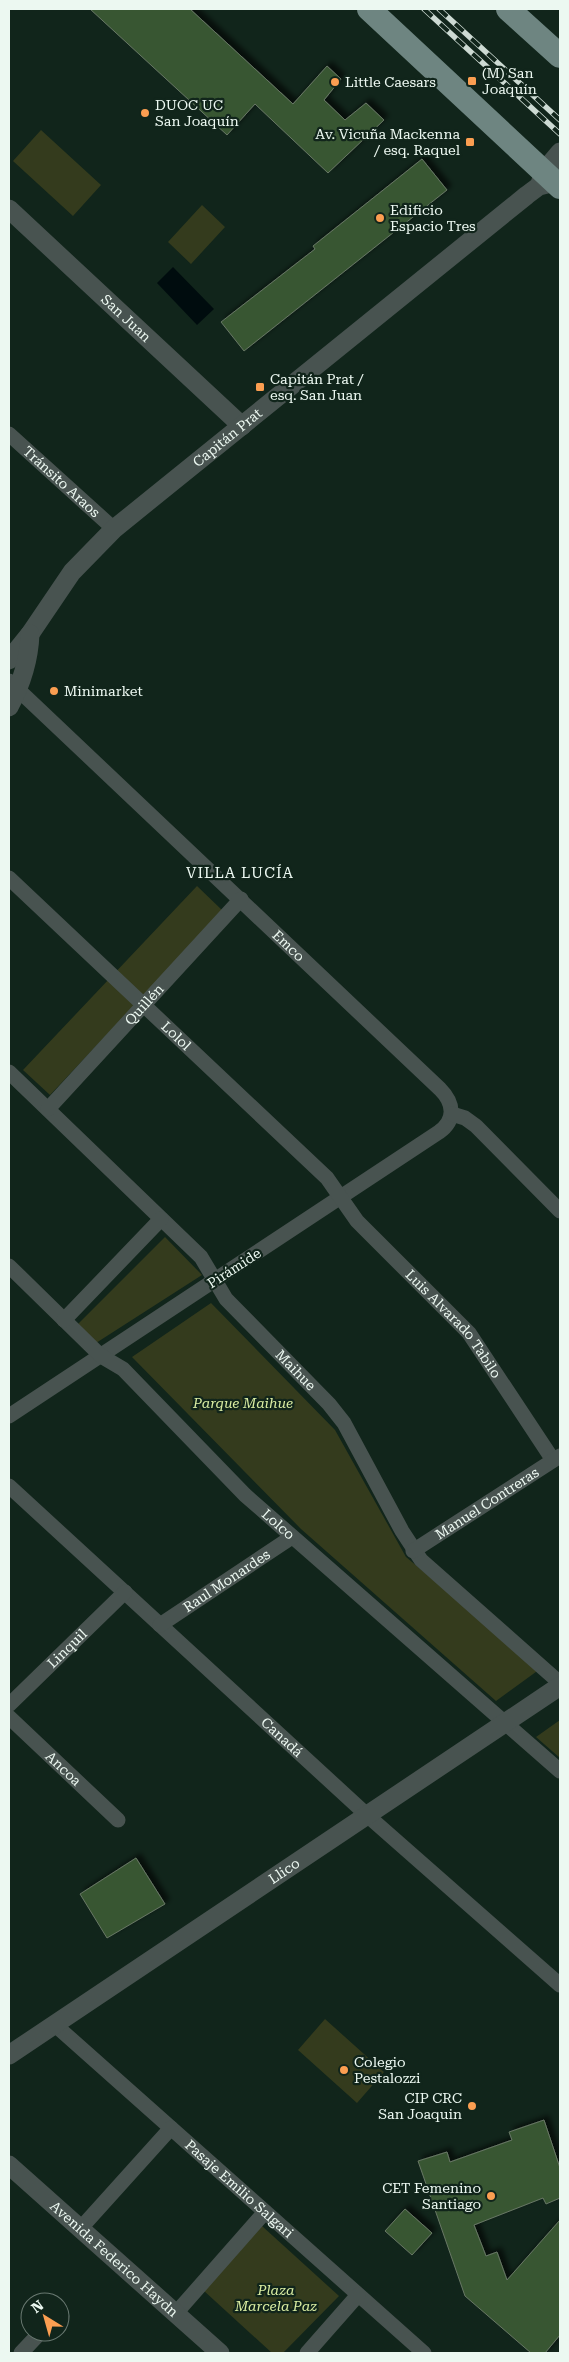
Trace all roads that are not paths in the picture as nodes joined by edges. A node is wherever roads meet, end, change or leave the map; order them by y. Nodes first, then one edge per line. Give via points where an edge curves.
1 (370, 9) edge
2 (508, 9) edge
3 (560, 56) edge
4 (560, 152) edge
5 (552, 181) edge
6 (9, 210) edge
7 (242, 426) junction
8 (9, 434) edge
9 (114, 530) junction
10 (30, 634) junction
11 (9, 660) edge
12 (13, 686) edge
13 (9, 707) edge
14 (9, 878) edge
15 (241, 899) junction
16 (143, 1006) junction
17 (9, 1072) edge
18 (48, 1109) junction
19 (452, 1114) junction
20 (340, 1198) junction
21 (560, 1211) edge
22 (162, 1219) junction
23 (9, 1266) edge
24 (215, 1280) junction
25 (64, 1320) junction
26 (101, 1356) junction
27 (9, 1416) edge
28 (557, 1458) edge
29 (9, 1486) edge
30 (292, 1537) junction
31 (413, 1551) junction
32 (125, 1592) junction
33 (160, 1625) junction
34 (560, 1684) edge
35 (9, 1705) edge
36 (9, 1717) edge
37 (506, 1723) junction
38 (560, 1771) edge
39 (368, 1816) junction
40 (118, 1820) dead end
41 (560, 1985) edge
42 (54, 2024) junction
43 (9, 2055) edge
44 (171, 2128) junction
45 (9, 2165) edge
46 (265, 2212) junction
47 (80, 2229) junction
48 (358, 2294) junction
49 (176, 2313) junction
50 (31, 2342) edge
51 (21, 2353) edge
52 (220, 2353) edge
53 (307, 2353) edge
54 (424, 2353) edge

1 - 5 main road
2 - 3 main road
4 - 5 street, Capitán Prat
5 - 7 street, Capitán Prat
6 - 7 street, San Juan
7 - 9 street, Capitán Prat
8 - 9 street, Tránsito Araos
9 - 10 street, Capitán Prat via 72,572
10 - 11 street, Capitán Prat
10 - 12 street, Capitán Prat via 29,656
12 - 13 street, Capitán Prat
12 - 15 street, Emco
14 - 16 street, Lolol
15 - 16 street, Quillén
15 - 19 street, Emco via 444,1093 452,1105
16 - 18 street, Quillén
16 - 20 street, Lolol via 327,1178
17 - 18 street, Maihue
18 - 22 street, Maihue
19 - 20 street, Pirámide via 445,1128
19 - 21 street via 476,1126
20 - 24 street, Pirámide
20 - 28 street, Luis Alvarado Tabilo via 357,1221 469,1333
22 - 24 street, Maihue via 203,1259
22 - 25 street
23 - 25 street, Lolco
24 - 26 street, Pirámide
24 - 31 street, Maihue via 226,1299 337,1414
25 - 26 street, Lolco
26 - 27 street, Pirámide
26 - 30 street, Lolco via 123,1369 245,1495
28 - 31 street, Manuel Contreras
29 - 32 street, Canadá
30 - 33 street, Raul Monardes
30 - 37 street, Lolco
31 - 34 street, Maihue via 429,1569
32 - 33 street, Canadá
32 - 35 street, Linquil
33 - 39 street, Canadá
34 - 37 street, Llico
36 - 40 street, Ancoa
37 - 38 street, Lolco
37 - 39 street, Llico
39 - 41 street, Canadá
39 - 42 street, Llico
42 - 43 street, Llico
42 - 44 street, Pasaje Emilio Salgari
44 - 46 street, Pasaje Emilio Salgari
44 - 47 street
45 - 47 street, Avenida Federico Haydn
46 - 48 street, Pasaje Emilio Salgari
46 - 49 street
47 - 49 street, Avenida Federico Haydn
48 - 53 street
48 - 54 street, Pasaje Emilio Salgari
49 - 52 street, Avenida Federico Haydn
50 - 51 street

